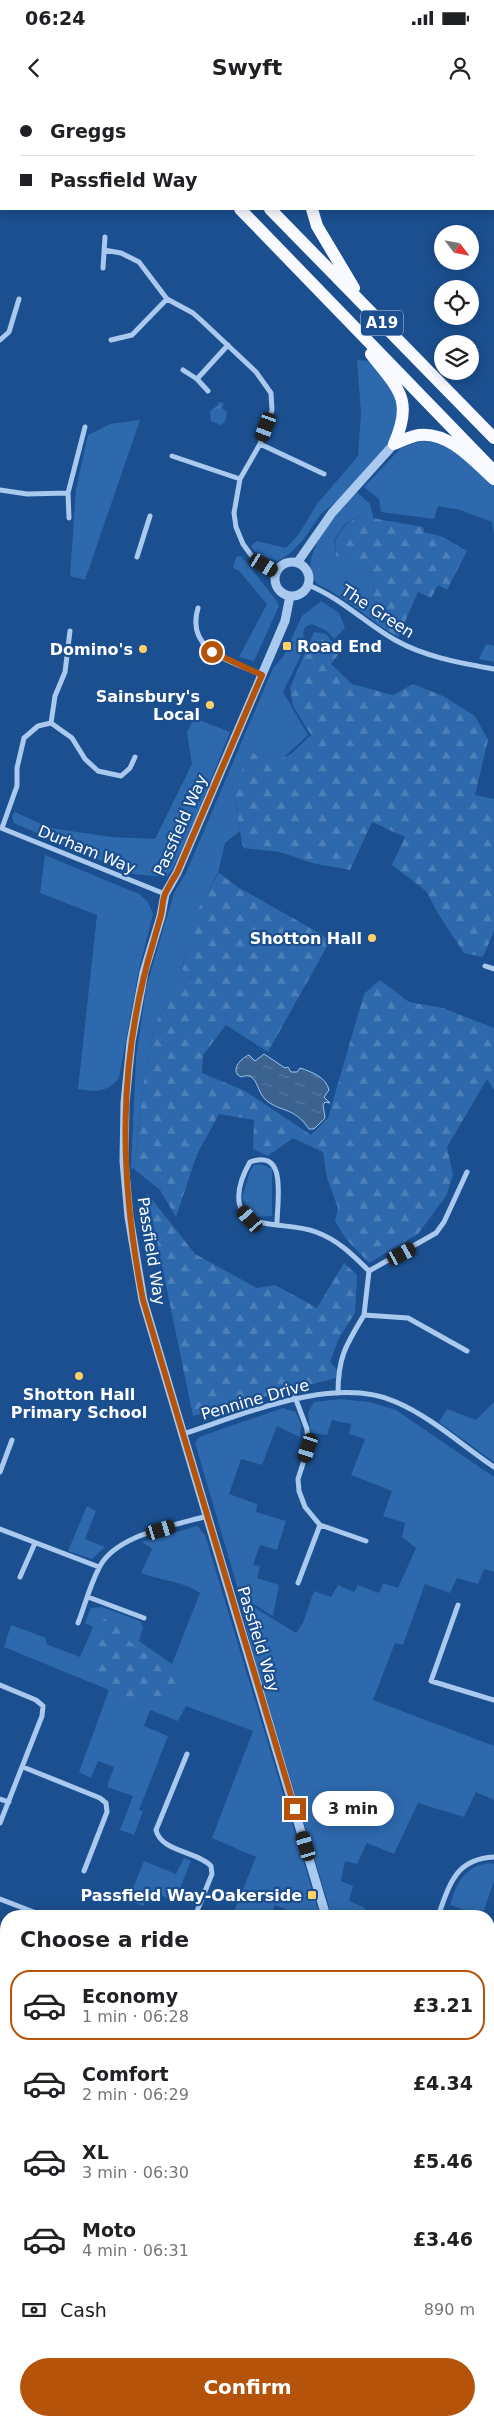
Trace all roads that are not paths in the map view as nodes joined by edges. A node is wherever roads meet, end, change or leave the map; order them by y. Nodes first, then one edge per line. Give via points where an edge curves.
1 (241, 210) edge
2 (271, 210) edge
3 (312, 210) edge
4 (105, 238) dead end
5 (104, 250) junction
6 (103, 268) dead end
7 (20, 299) dead end
8 (167, 299) junction
9 (368, 310) junction
10 (340, 312) junction
11 (0, 340) edge
12 (110, 340) dead end
13 (228, 345) junction
14 (183, 370) dead end
15 (197, 378) junction
16 (208, 391) dead end
17 (85, 427) dead end
18 (494, 438) edge
19 (260, 444) junction
20 (394, 444) junction
21 (172, 456) dead end
22 (494, 471) edge
23 (324, 474) dead end
24 (240, 479) junction
25 (494, 479) edge
26 (0, 490) edge
27 (68, 493) junction
28 (150, 516) dead end
29 (68, 518) dead end
30 (137, 557) dead end
31 (297, 563) junction
32 (276, 573) junction
33 (308, 585) junction
34 (290, 596) junction
35 (198, 608) dead end
36 (70, 631) dead end
37 (494, 669) edge
38 (262, 675) junction
39 (51, 723) junction
40 (135, 756) dead end
41 (1, 828) edge
42 (165, 894) junction
43 (485, 966) dead end
44 (494, 969) edge
45 (467, 1172) dead end
46 (277, 1224) junction
47 (368, 1271) junction
48 (364, 1316) junction
49 (467, 1351) dead end
50 (338, 1393) junction
51 (295, 1397) junction
52 (182, 1434) junction
53 (12, 1440) dead end
54 (494, 1468) edge
55 (0, 1472) edge
56 (206, 1516) junction
57 (320, 1524) junction
58 (0, 1529) edge
59 (366, 1541) dead end
60 (34, 1543) junction
61 (99, 1567) junction
62 (20, 1578) dead end
63 (298, 1583) dead end
64 (88, 1597) junction
65 (458, 1605) dead end
66 (144, 1618) dead end
67 (78, 1623) dead end
68 (0, 1685) edge
69 (494, 1700) edge
70 (187, 1754) dead end
71 (23, 1767) junction
72 (0, 1799) edge
73 (9, 1802) junction
74 (0, 1823) edge
75 (494, 1857) edge
76 (84, 1871) dead end
77 (440, 1891) dead end
78 (446, 1894) junction
79 (0, 1899) edge
80 (28, 1910) edge
81 (197, 1910) edge
82 (324, 1910) edge
83 (440, 1910) edge

1 - 10 highway, A19
2 - 9 highway, A19
3 - 9 highway via 317,226
4 - 5 street
5 - 6 street
5 - 8 street via 121,253 139,262
7 - 11 street via 9,332
8 - 12 street via 132,336
8 - 13 street via 193,313
9 - 18 highway, A19
10 - 20 highway via 398,386 404,417
10 - 22 highway, A19
13 - 15 street
13 - 19 street via 256,372 271,393 272,410
14 - 15 street
15 - 16 street
17 - 27 street
19 - 23 street
19 - 24 street
20 - 25 highway via 419,435 433,435 452,443
20 - 31 street via 332,513
21 - 24 street
24 - 32 street via 234,512 236,527 251,555
26 - 27 street via 27,494
27 - 29 street
28 - 30 street
31 - 32 street via 286,564
31 - 33 street via 306,570
32 - 34 street via 278,589
33 - 34 street via 301,594
33 - 37 street, The Green via 327,592 396,641 434,656
34 - 38 street, Passfield Way via 285,621
35 - 38 street via 196,630 202,644 212,652
36 - 39 street via 65,672 55,696
38 - 42 street, Passfield Way
39 - 40 street via 72,738 85,759 98,771 121,776 130,768
39 - 41 street via 38,726 24,738 17,768 17,786
41 - 42 street, Durham Way
42 - 52 street, Passfield Way via 136,1008 125,1104 124,1161 143,1300
43 - 44 street
45 - 47 street via 436,1233
46 - 46 street via 250,1219 237,1196 250,1162 261,1158 275,1166
46 - 47 street via 315,1231 331,1238
47 - 48 street
48 - 49 street via 408,1318
48 - 50 street via 348,1340 338,1368
50 - 51 street, Pennine Drive
50 - 54 street, Pennine Drive via 395,1401
51 - 52 street, Pennine Drive
51 - 57 street via 307,1429 308,1448 298,1479 299,1492
52 - 56 street, Passfield Way
53 - 55 street
56 - 61 street via 125,1542 111,1551
56 - 82 street, Passfield Way
57 - 59 street
57 - 63 street
58 - 60 street
60 - 61 street
60 - 62 street
61 - 64 street
64 - 66 street
64 - 67 street
65 - 69 street via 431,1681
68 - 71 street via 43,1706
70 - 81 street via 156,1830 164,1843 205,1860 211,1866 212,1874
71 - 73 street
71 - 76 street via 106,1803 106,1812
72 - 73 street
73 - 74 street
75 - 78 street via 467,1864 453,1876
77 - 78 street
78 - 83 street
79 - 80 street

